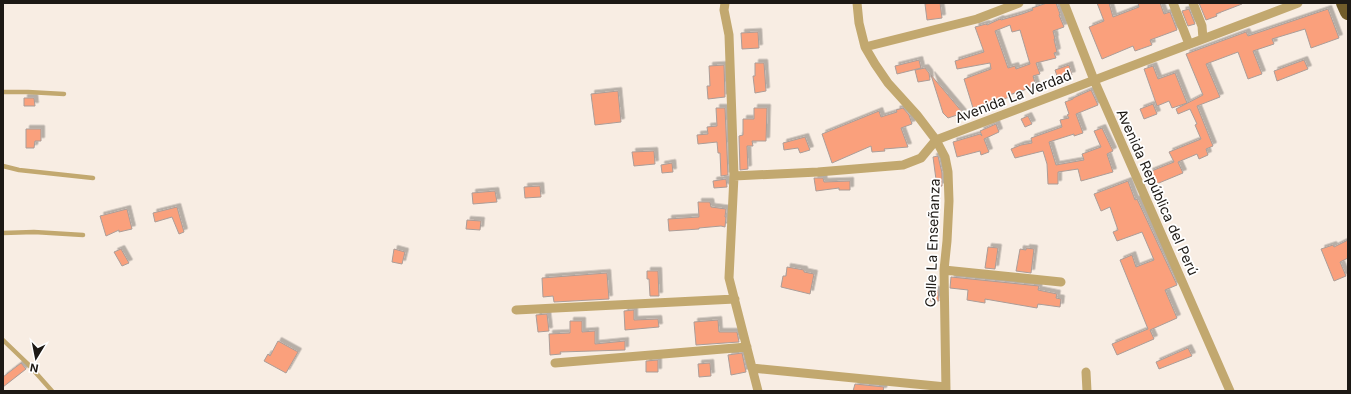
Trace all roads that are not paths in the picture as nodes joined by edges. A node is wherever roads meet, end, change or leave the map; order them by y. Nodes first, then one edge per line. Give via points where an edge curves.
1 (725, 3) edge
2 (857, 3) edge
3 (1018, 3) edge
4 (1064, 3) edge
5 (1173, 3) edge
6 (1193, 3) edge
7 (1298, 3) edge
8 (1344, 3) edge
9 (1348, 12) edge
10 (1203, 39) junction
11 (1189, 44) junction
12 (865, 47) junction
13 (1094, 80) junction
14 (3, 92) edge
15 (64, 94) dead end
16 (936, 140) junction
17 (3, 166) edge
18 (734, 176) junction
19 (93, 178) dead end
20 (3, 233) edge
21 (83, 235) dead end
22 (944, 270) junction
23 (1061, 282) dead end
24 (735, 299) junction
25 (516, 310) dead end
26 (3, 340) edge
27 (747, 347) junction
28 (555, 363) dead end
29 (752, 368) junction
30 (1086, 372) dead end
31 (946, 389) edge
32 (52, 391) edge
33 (758, 391) edge
34 (1087, 391) edge
35 (1230, 391) edge

1 - 18 street via 729,35
2 - 12 street, Calle La Enseñanza
3 - 12 street via 977,19
4 - 13 street, Avenida República del Perú
5 - 11 street
6 - 10 street via 1202,26
7 - 10 street, Avenida La Verdad
8 - 9 highway
10 - 11 street, Avenida La Verdad
11 - 13 street, Avenida La Verdad
12 - 16 street, Calle La Enseñanza via 888,84 918,115
13 - 16 street, Avenida La Verdad
13 - 35 street, Avenida República del Perú
14 - 15 lane
16 - 18 street, Avenida La Verdad via 921,158 902,165
16 - 22 street, Calle La Enseñanza via 945,157 948,172 949,202
17 - 19 lane
18 - 24 street via 729,278
20 - 21 lane
22 - 23 street
22 - 31 street, Calle La Enseñanza
24 - 25 street
24 - 27 street
26 - 32 lane
27 - 28 street
27 - 29 street
29 - 31 street
29 - 33 street
30 - 34 street

